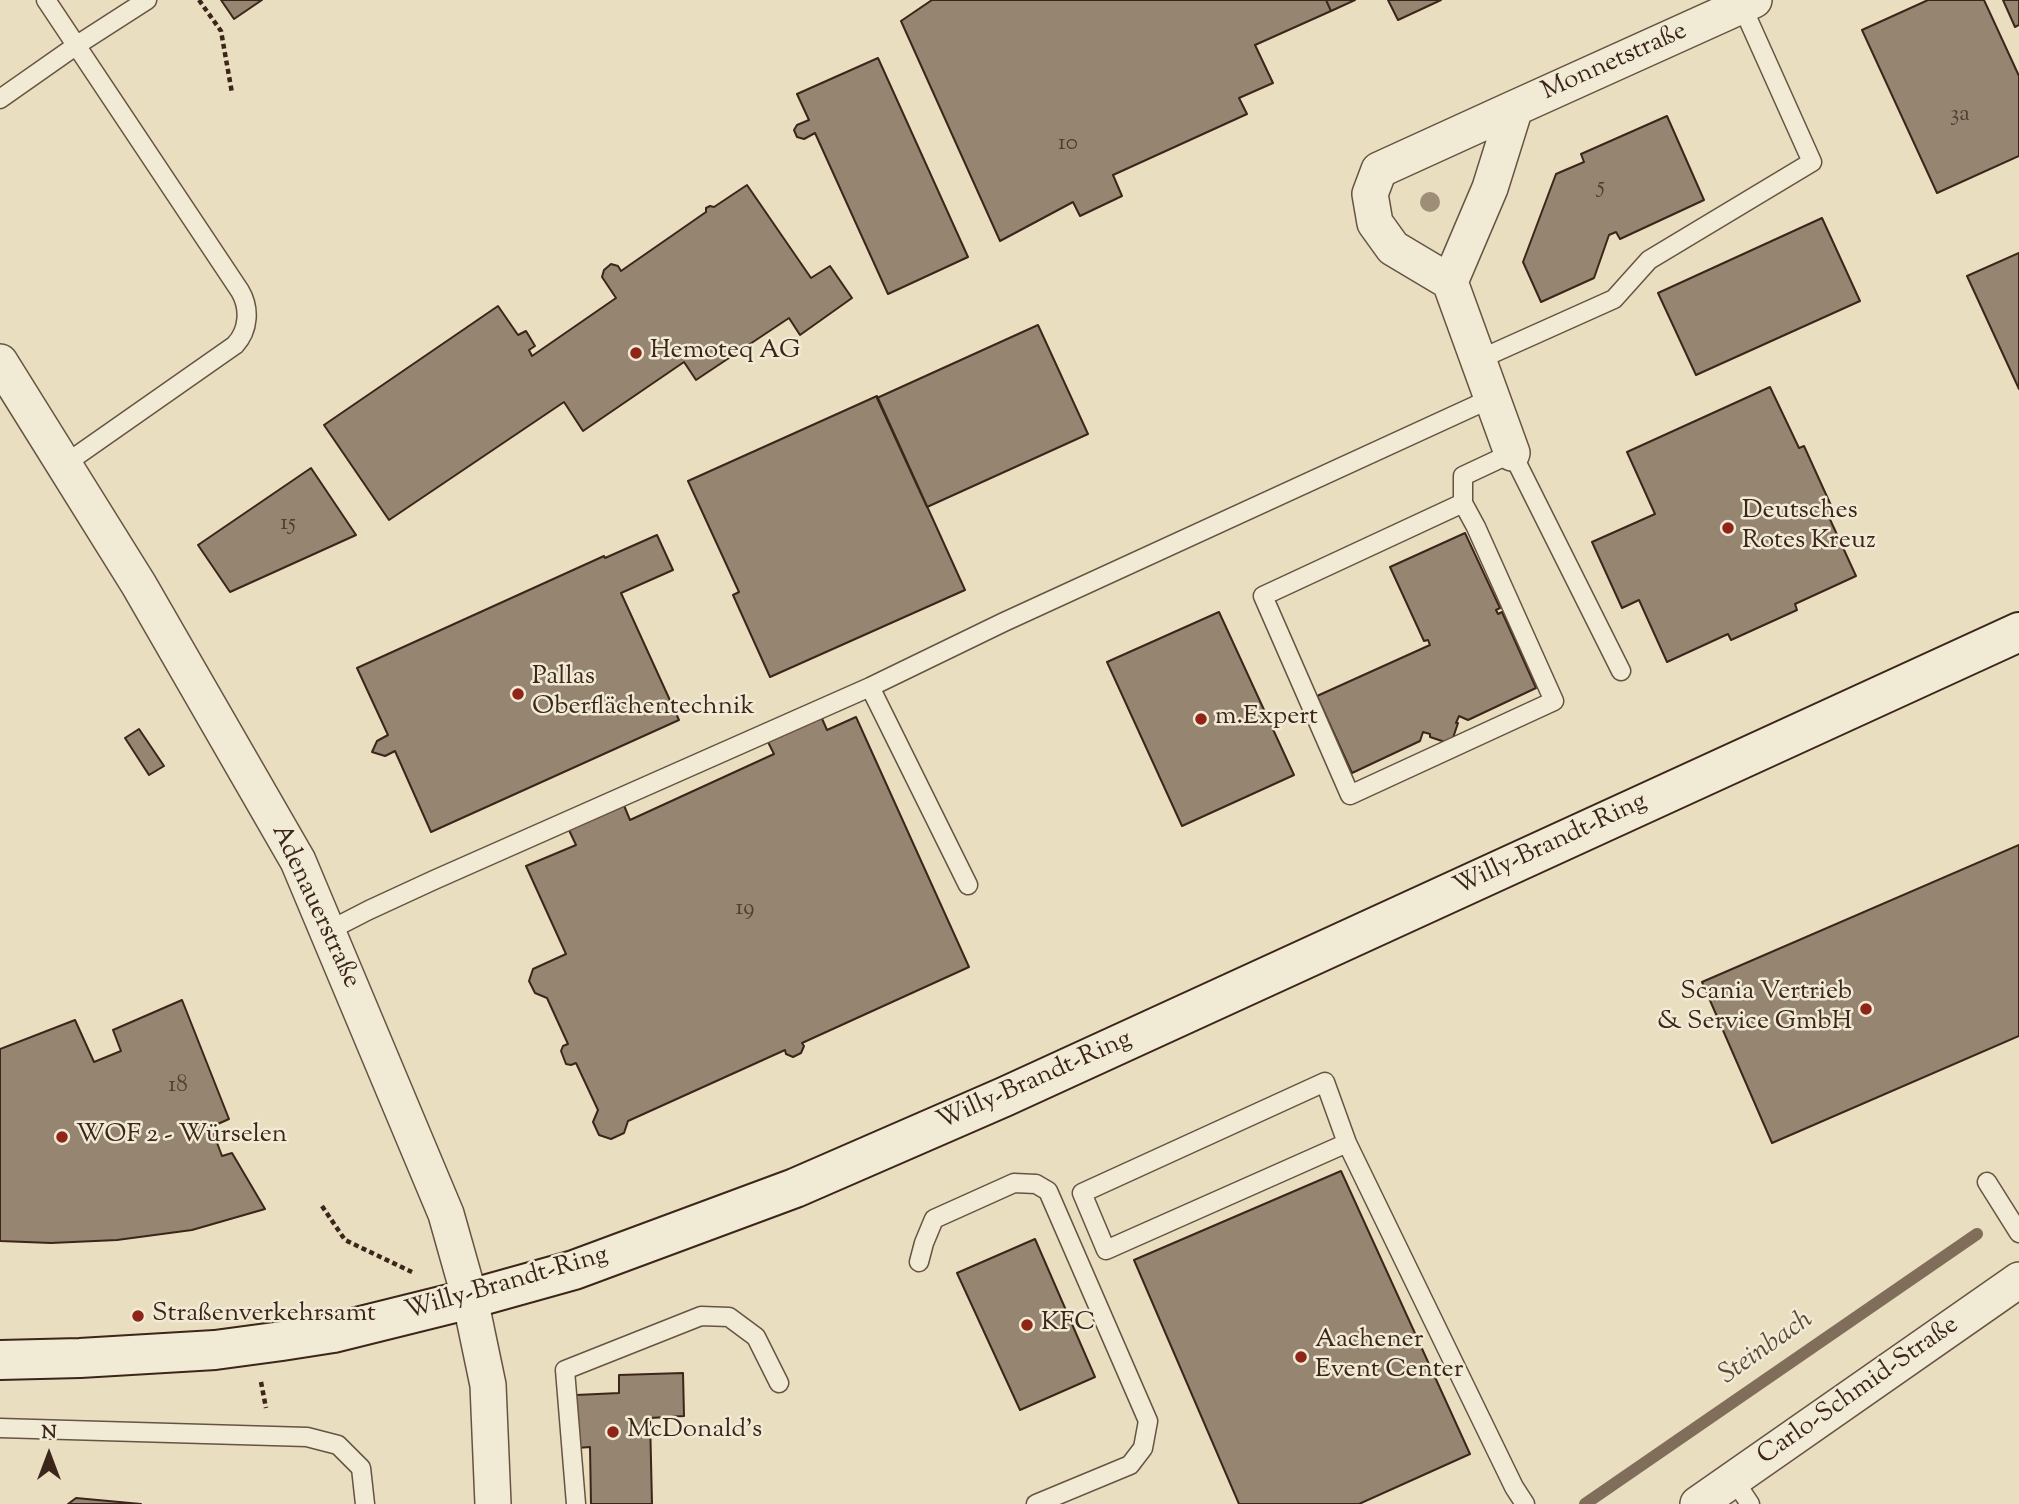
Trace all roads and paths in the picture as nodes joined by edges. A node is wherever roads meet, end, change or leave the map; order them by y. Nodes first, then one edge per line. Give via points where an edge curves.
1 (46, 0) edge
2 (147, 0) edge
3 (200, 0) edge
4 (1748, 3) edge
5 (77, 45) junction
6 (232, 93) dead end
7 (0, 99) edge
8 (1515, 108) junction
9 (1450, 282) junction
10 (1478, 360) junction
11 (0, 362) edge
12 (1492, 398) junction
13 (1512, 453) junction
14 (65, 464) junction
15 (1463, 503) junction
16 (2019, 632) edge
17 (1621, 671) dead end
18 (870, 687) junction
19 (968, 885) dead end
20 (328, 931) junction
21 (1347, 1143) junction
22 (1987, 1182) dead end
23 (323, 1206) dead end
24 (2019, 1233) edge
25 (919, 1262) dead end
26 (2019, 1280) edge
27 (470, 1299) junction
28 (253, 1345) junction
29 (0, 1360) edge
30 (779, 1383) dead end
31 (0, 1428) edge
32 (272, 1436) junction
33 (1742, 1492) edge
34 (365, 1504) edge
35 (493, 1504) edge
36 (576, 1504) edge
37 (1036, 1504) edge
38 (1525, 1504) edge
39 (1698, 1504) edge

1 - 5 lane
2 - 5 lane
3 - 6 path via 221,31
4 - 8 street, Monnetstraße
4 - 10 lane via 1812,162 1649,260 1614,299
5 - 7 lane
5 - 14 lane via 240,290 247,317 235,345
8 - 9 street, Monnetstraße via 1490,188
8 - 9 street, Monnetstraße via 1379,170 1374,182 1370,194 1375,223 1393,248
9 - 10 street
10 - 12 street
11 - 14 street, Adenauerstraße
12 - 13 street
12 - 18 lane
13 - 15 lane via 1463,476
13 - 17 lane
14 - 20 street, Adenauerstraße via 298,861
15 - 15 lane via 1263,596 1350,794 1554,701
16 - 27 street, Willy-Brandt-Ring via 807,1183 574,1269
18 - 19 lane
18 - 20 lane
20 - 27 street, Adenauerstraße via 446,1214
21 - 21 lane via 1325,1082 1082,1193 1106,1250
21 - 38 lane
22 - 24 lane
23 - 27 path via 345,1240
25 - 37 lane via 934,1219 1014,1183 1036,1184 1048,1191 1148,1421 1143,1448 1130,1465
26 - 33 street, Carlo-Schmid-Straße
27 - 28 street, Willy-Brandt-Ring via 333,1333
27 - 35 street, Adenauerstraße via 488,1385
28 - 29 street, Willy-Brandt-Ring
28 - 32 path
30 - 36 lane via 756,1337 729,1317 701,1316 565,1370
31 - 32 lane
32 - 34 lane via 338,1444 361,1468
33 - 39 street, Carlo-Schmid-Straße

